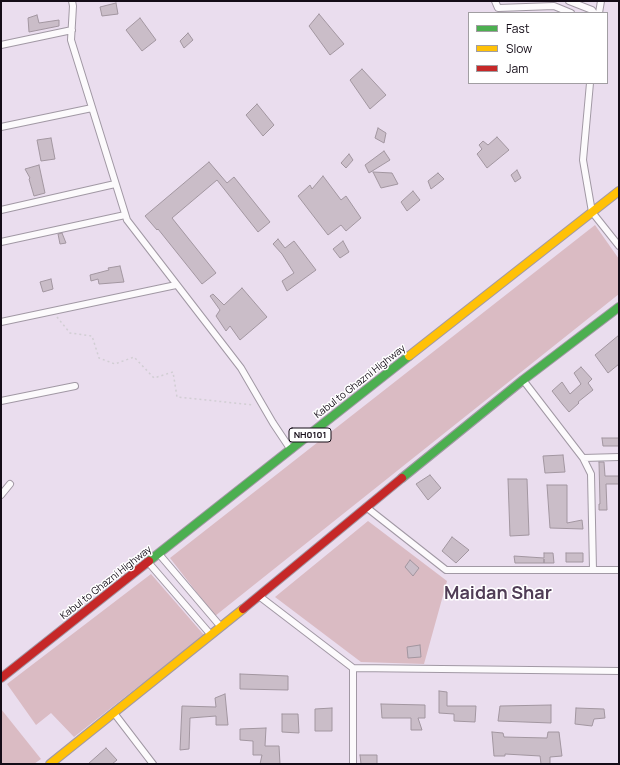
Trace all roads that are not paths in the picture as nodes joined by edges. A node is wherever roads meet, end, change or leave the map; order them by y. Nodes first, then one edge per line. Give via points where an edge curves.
1 (72, 1) edge
2 (495, 1) edge
3 (570, 1) edge
4 (601, 1) edge
5 (569, 12) edge
6 (593, 12) edge
7 (599, 12) edge
8 (72, 30) junction
9 (1, 45) edge
10 (590, 84) edge
11 (92, 108) junction
12 (1, 126) edge
13 (115, 184) junction
14 (619, 191) edge
15 (1, 210) edge
16 (592, 212) junction
17 (125, 215) junction
18 (1, 242) edge
19 (619, 246) edge
20 (176, 285) junction
21 (619, 307) edge
22 (1, 322) edge
23 (523, 380) junction
24 (75, 386) dead end
25 (1, 402) edge
26 (291, 450) junction
27 (583, 458) junction
28 (619, 458) edge
29 (1, 486) edge
30 (1, 495) edge
31 (366, 507) junction
32 (159, 554) junction
33 (148, 562) junction
34 (593, 570) junction
35 (619, 570) edge
36 (259, 596) junction
37 (221, 627) junction
38 (211, 634) junction
39 (353, 668) junction
40 (619, 671) edge
41 (1, 678) edge
42 (114, 713) junction
43 (50, 764) edge
44 (153, 764) edge
45 (353, 764) edge

1 - 8 street
2 - 5 street via 498,8 554,6
3 - 6 street
4 - 7 street
8 - 9 street
8 - 11 street via 71,40
10 - 16 street via 583,160
11 - 12 street
11 - 13 street
13 - 15 street
13 - 17 street
14 - 16 main road, Kabul to Ghazni Highway / NH0101
16 - 19 street
16 - 26 main road, Kabul to Ghazni Highway / NH0101
17 - 18 street
17 - 20 street
20 - 22 street
20 - 26 street via 241,368
21 - 23 main road
23 - 27 street
23 - 31 main road
24 - 25 street
26 - 32 main road, Kabul to Ghazni Highway / NH0101
27 - 28 street
27 - 34 street via 591,474
29 - 30 street via 10,484
31 - 34 street via 446,570
31 - 36 main road
32 - 33 main road, Kabul to Ghazni Highway / NH0101
32 - 37 street
33 - 38 street
33 - 41 main road, Kabul to Ghazni Highway / NH0101
34 - 35 street
36 - 37 main road
36 - 39 street
37 - 38 main road
38 - 42 main road
39 - 40 street
39 - 45 street
42 - 43 main road
42 - 44 street

